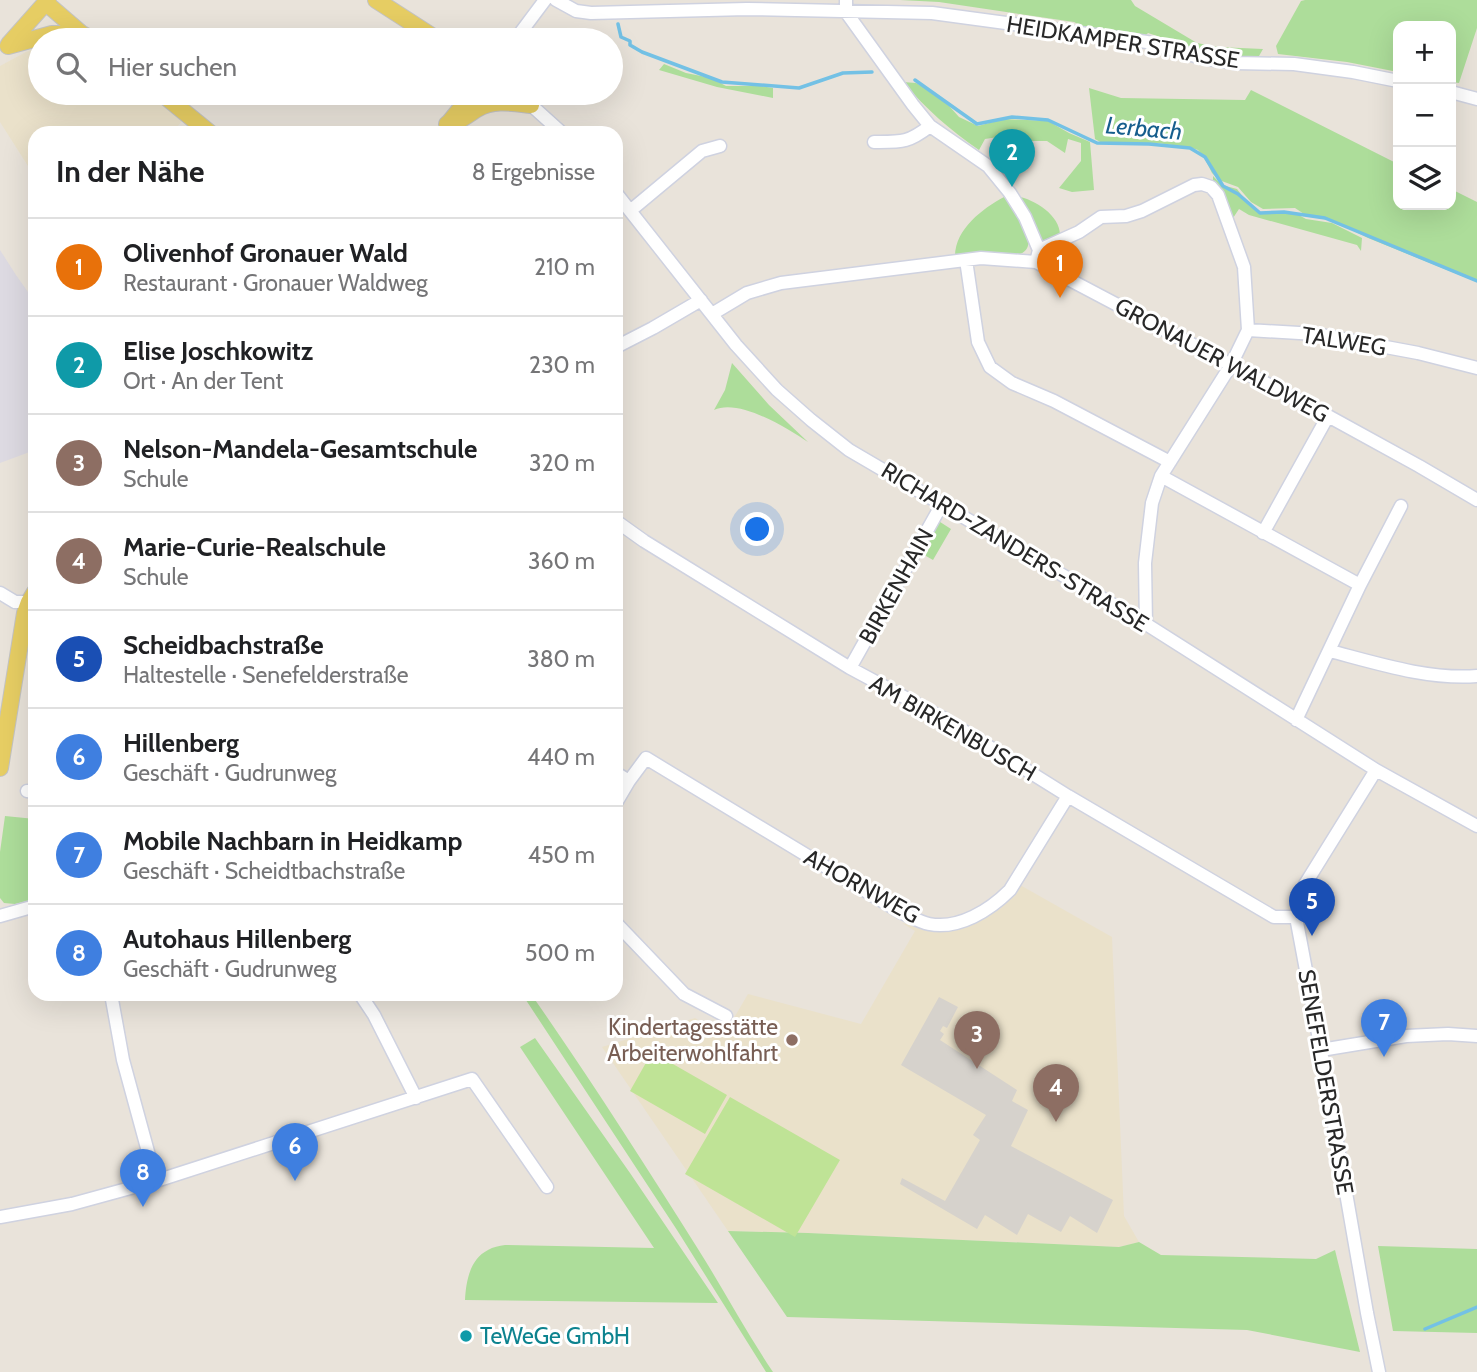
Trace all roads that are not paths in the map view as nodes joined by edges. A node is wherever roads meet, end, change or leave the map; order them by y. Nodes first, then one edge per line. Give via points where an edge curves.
1 (376, 0) edge
2 (545, 0) edge
3 (556, 0) edge
4 (47, 1) edge
5 (846, 6) edge
6 (78, 28) edge
7 (419, 28) edge
8 (524, 28) edge
9 (28, 42) edge
10 (4, 49) edge
11 (1393, 80) edge
12 (1456, 93) edge
13 (1477, 99) edge
14 (176, 105) edge
15 (463, 105) edge
16 (489, 105) edge
17 (524, 105) edge
18 (531, 106) joint
19 (201, 126) edge
20 (446, 126) edge
21 (451, 126) edge
22 (554, 126) edge
23 (930, 126) junction
24 (874, 142) dead end
25 (720, 146) dead end
26 (623, 202) edge
27 (630, 211) junction
28 (1037, 256) junction
29 (966, 260) junction
30 (701, 300) junction
31 (712, 314) junction
32 (1248, 330) junction
33 (623, 343) edge
34 (1231, 365) junction
35 (1477, 368) edge
36 (1328, 416) junction
37 (1170, 462) junction
38 (1161, 476) junction
39 (1477, 500) edge
40 (942, 503) junction
41 (1401, 506) dead end
42 (623, 526) edge
43 (1263, 533) junction
44 (1360, 585) junction
45 (0, 593) edge
46 (28, 598) edge
47 (28, 609) edge
48 (1146, 624) junction
49 (1330, 651) junction
50 (850, 668) junction
51 (1477, 676) edge
52 (1296, 720) junction
53 (0, 768) edge
54 (1376, 769) junction
55 (623, 777) edge
56 (629, 781) junction
57 (623, 791) edge
58 (1068, 796) junction
59 (1477, 826) edge
60 (28, 908) edge
61 (0, 916) edge
62 (1296, 918) junction
63 (623, 930) edge
64 (112, 1001) edge
65 (365, 1001) edge
66 (726, 1016) dead end
67 (1477, 1036) edge
68 (1321, 1050) junction
69 (416, 1098) junction
70 (156, 1181) junction
71 (547, 1187) dead end
72 (0, 1217) edge
73 (1379, 1372) edge

1 - 7 main road
2 - 8 street
3 - 5 street, HEIDKAMPER STRASSE via 591,13
4 - 6 main road
4 - 10 main road
5 - 11 street, HEIDKAMPER STRASSE via 945,15 1147,43 1236,63 1294,64
5 - 23 street
9 - 10 main road
12 - 13 street
14 - 19 main road
15 - 20 main road
16 - 21 main road
17 - 18 main road
18 - 22 street
23 - 24 street via 914,139
23 - 28 street via 988,166 1025,218
25 - 27 street via 702,151
26 - 27 street, RICHARD-ZANDERS-STRASSE
27 - 30 street, RICHARD-ZANDERS-STRASSE
28 - 29 street, GRONAUER WALDWEG
28 - 32 street via 1101,217 1142,211 1194,185 1211,187 1244,267
28 - 34 street, GRONAUER WALDWEG
29 - 31 street, GRONAUER WALDWEG via 781,283 747,293
29 - 37 street via 978,342 990,367 1012,383
30 - 31 street, RICHARD-ZANDERS-STRASSE
30 - 33 street
31 - 40 street, RICHARD-ZANDERS-STRASSE via 777,390 811,421 849,450
32 - 34 street
32 - 35 street, TALWEG via 1316,334
34 - 36 street, GRONAUER WALDWEG
34 - 37 street
36 - 39 street, GRONAUER WALDWEG
36 - 43 street
37 - 38 street
38 - 43 street
38 - 48 street via 1147,534
40 - 48 street, RICHARD-ZANDERS-STRASSE
40 - 50 street, BIRKENHAIN
41 - 44 street
42 - 50 street, AM BIRKENBUSCH
43 - 44 street
44 - 49 street
45 - 46 street via 15,602
47 - 53 main road
48 - 52 street, RICHARD-ZANDERS-STRASSE
49 - 51 street via 1394,668
49 - 52 street
50 - 58 street, AM BIRKENBUSCH via 943,718
52 - 54 street, RICHARD-ZANDERS-STRASSE
54 - 59 street, RICHARD-ZANDERS-STRASSE
54 - 62 street, SENEFELDERSTRASSE via 1304,886
55 - 56 street
56 - 57 street, AHORNWEG
56 - 58 street, AHORNWEG via 646,758 902,913 929,924 969,919 1000,900
58 - 62 street, AM BIRKENBUSCH via 1274,917
60 - 61 street
62 - 68 street, SENEFELDERSTRASSE
63 - 66 street via 684,994
64 - 70 street via 122,1060
65 - 69 street
67 - 68 street via 1406,1036
68 - 73 street, SENEFELDERSTRASSE
69 - 70 street
69 - 71 street via 472,1079
70 - 72 street via 72,1204

